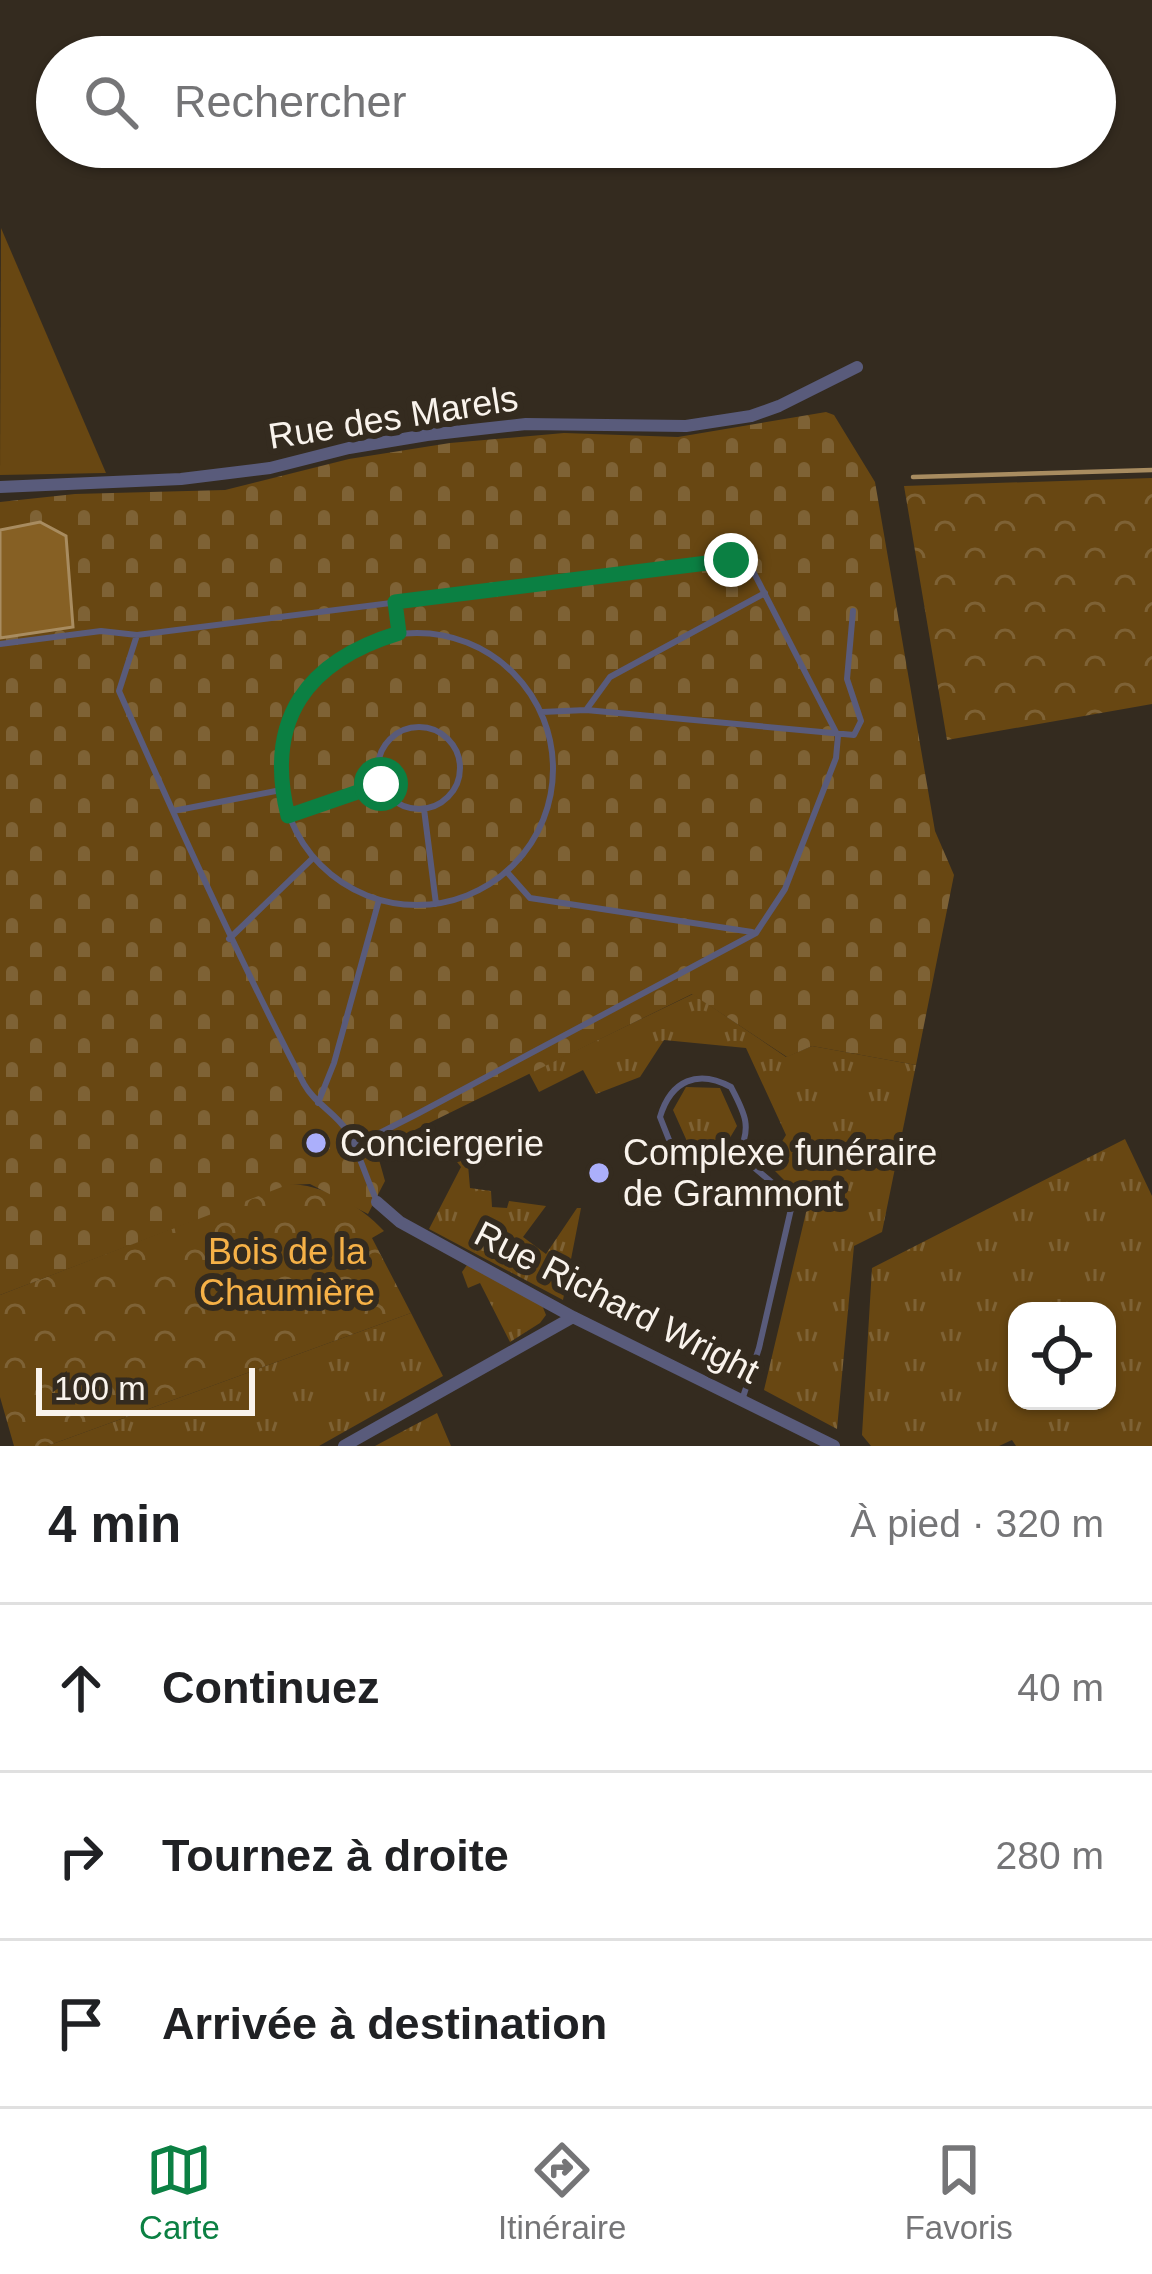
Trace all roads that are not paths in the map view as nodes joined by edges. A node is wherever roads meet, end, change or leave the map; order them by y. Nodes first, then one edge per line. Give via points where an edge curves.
1 (857, 368) dead end
2 (0, 487) edge
3 (765, 593) junction
4 (395, 602) junction
5 (854, 610) dead end
6 (399, 633) junction
7 (137, 635) junction
8 (0, 644) edge
9 (586, 710) junction
10 (542, 712) junction
11 (838, 736) junction
12 (381, 784) junction
13 (281, 790) junction
14 (424, 809) junction
15 (172, 811) junction
16 (288, 816) junction
17 (313, 858) junction
18 (507, 872) junction
19 (379, 900) junction
20 (436, 904) junction
21 (756, 933) junction
22 (229, 939) junction
23 (317, 1105) junction
24 (351, 1143) junction
25 (738, 1154) junction
26 (377, 1202) joint
27 (572, 1317) junction
28 (742, 1400) junction
29 (344, 1446) edge
30 (834, 1446) edge

1 - 2 street, Rue des Marels via 779,406 717,422 526,424 182,479
3 - 4 lane via 745,563 731,560
3 - 9 lane via 610,677
3 - 11 lane
4 - 6 lane
4 - 7 lane
5 - 11 lane via 847,679 860,721 854,735
6 - 10 lane via 442,634 484,649 518,676
6 - 13 lane via 357,645 321,670 295,705 281,746
7 - 8 lane via 101,631
7 - 15 lane via 119,691
9 - 10 lane
9 - 11 lane
10 - 18 lane via 554,754 551,798 535,838
11 - 21 lane via 785,889
12 - 14 lane via 398,804
12 - 14 lane via 378,762 388,741 418,727 440,733 455,749 458,782 445,801
12 - 16 lane
13 - 15 lane
13 - 16 lane
14 - 20 lane
15 - 22 lane
16 - 17 lane
17 - 19 lane
17 - 22 lane
18 - 20 lane
18 - 21 lane via 530,898
19 - 20 lane
19 - 23 lane
21 - 24 lane
22 - 23 lane
23 - 24 lane
24 - 26 lane
25 - 25 lane via 715,1165 677,1160 660,1117 685,1080 731,1087 748,1121
25 - 28 lane via 791,1208
26 - 27 street, Rue Richard Wright
27 - 28 street, Rue Richard Wright
27 - 29 street
28 - 30 street, Rue Richard Wright

